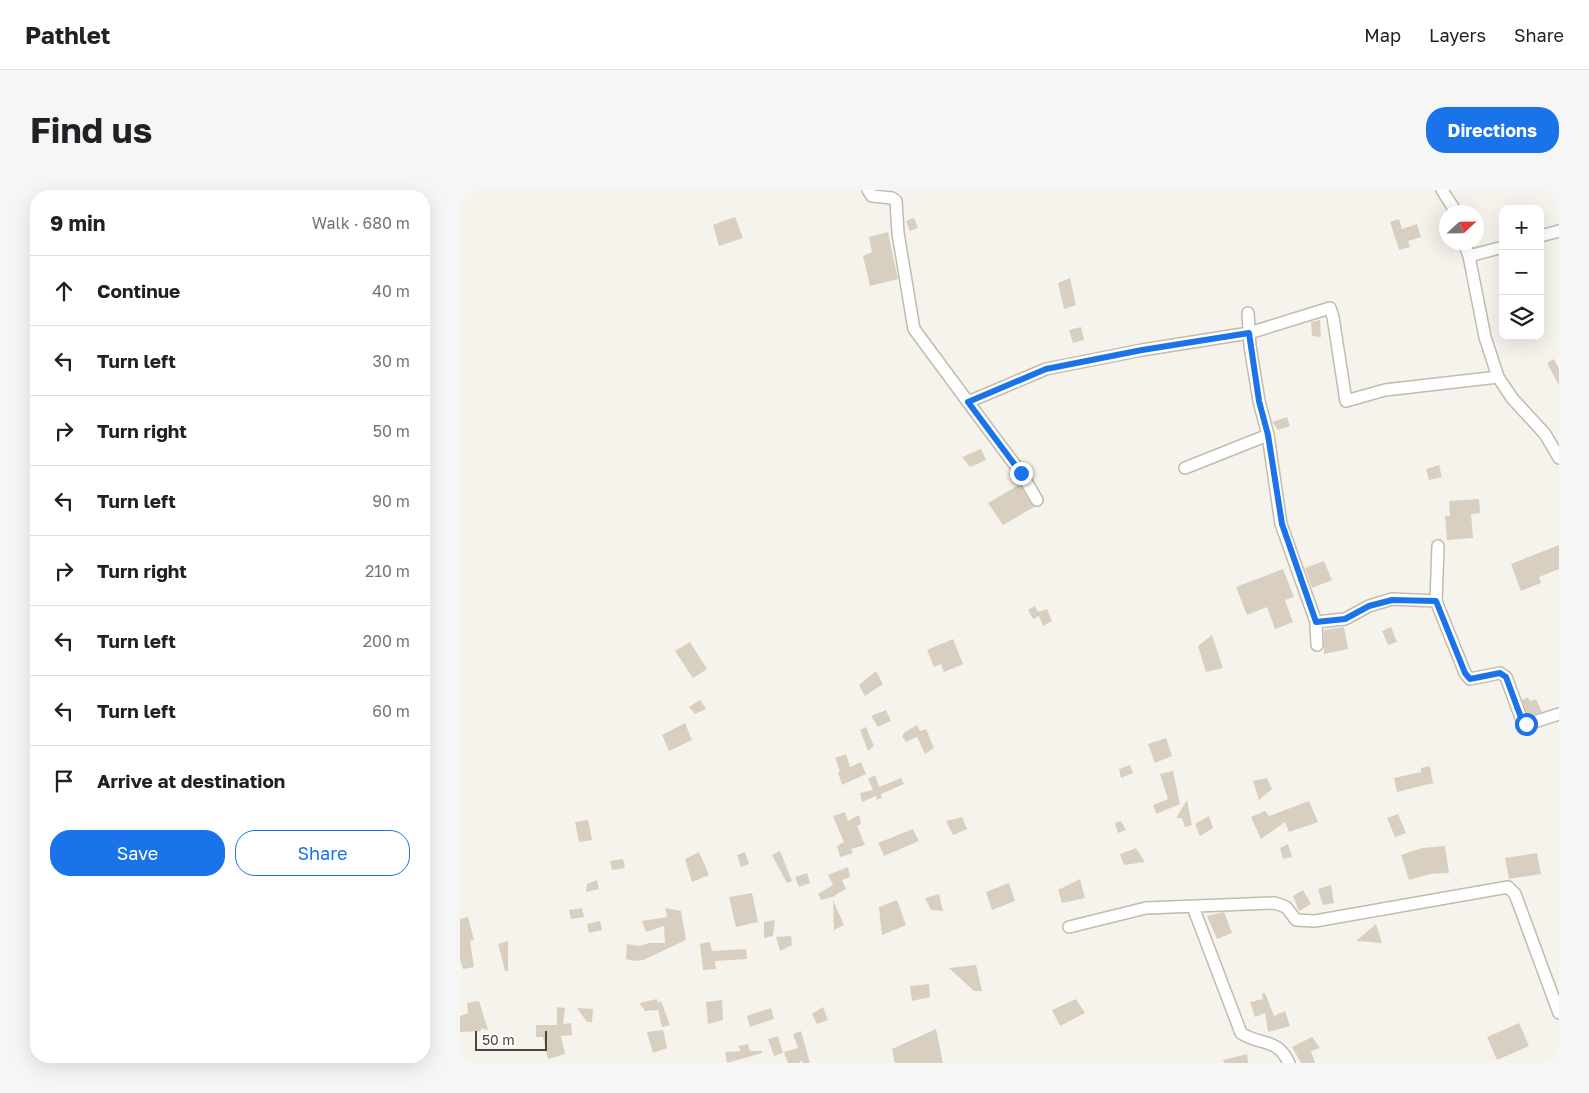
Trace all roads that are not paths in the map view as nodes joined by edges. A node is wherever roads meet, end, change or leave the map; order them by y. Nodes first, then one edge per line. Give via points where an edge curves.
1 (868, 190) edge
2 (1442, 190) edge
3 (1452, 205) edge
4 (1559, 230) edge
5 (1544, 235) edge
6 (1499, 248) edge
7 (1467, 250) edge
8 (1469, 256) junction
9 (1248, 313) dead end
10 (1249, 333) junction
11 (1498, 377) junction
12 (968, 402) junction
13 (1268, 435) junction
14 (1559, 458) edge
15 (1185, 468) dead end
16 (1037, 500) dead end
17 (1438, 546) dead end
18 (1436, 601) junction
19 (1316, 622) junction
20 (1317, 645) dead end
21 (1559, 714) edge
22 (1193, 907) junction
23 (1069, 926) dead end
24 (1559, 1013) edge
25 (1288, 1063) edge

1 - 12 street via 872,196 896,201 914,329
2 - 3 street
4 - 5 street
6 - 8 street
7 - 8 street
8 - 11 street via 1484,338
9 - 10 street
10 - 11 street via 1330,308 1344,397 1349,402 1386,390
10 - 12 street via 1046,369
10 - 13 street via 1259,401
11 - 14 street via 1512,398 1545,434
12 - 16 street
13 - 15 street
13 - 19 street via 1282,524
17 - 18 street
18 - 19 street via 1392,600 1369,606 1345,619
18 - 21 street via 1470,679 1500,673 1506,677 1523,723
19 - 20 street
22 - 23 street via 1146,908
22 - 24 street via 1275,902 1286,907 1296,920 1315,921 1508,887 1515,894
22 - 25 street via 1241,1033 1279,1048

